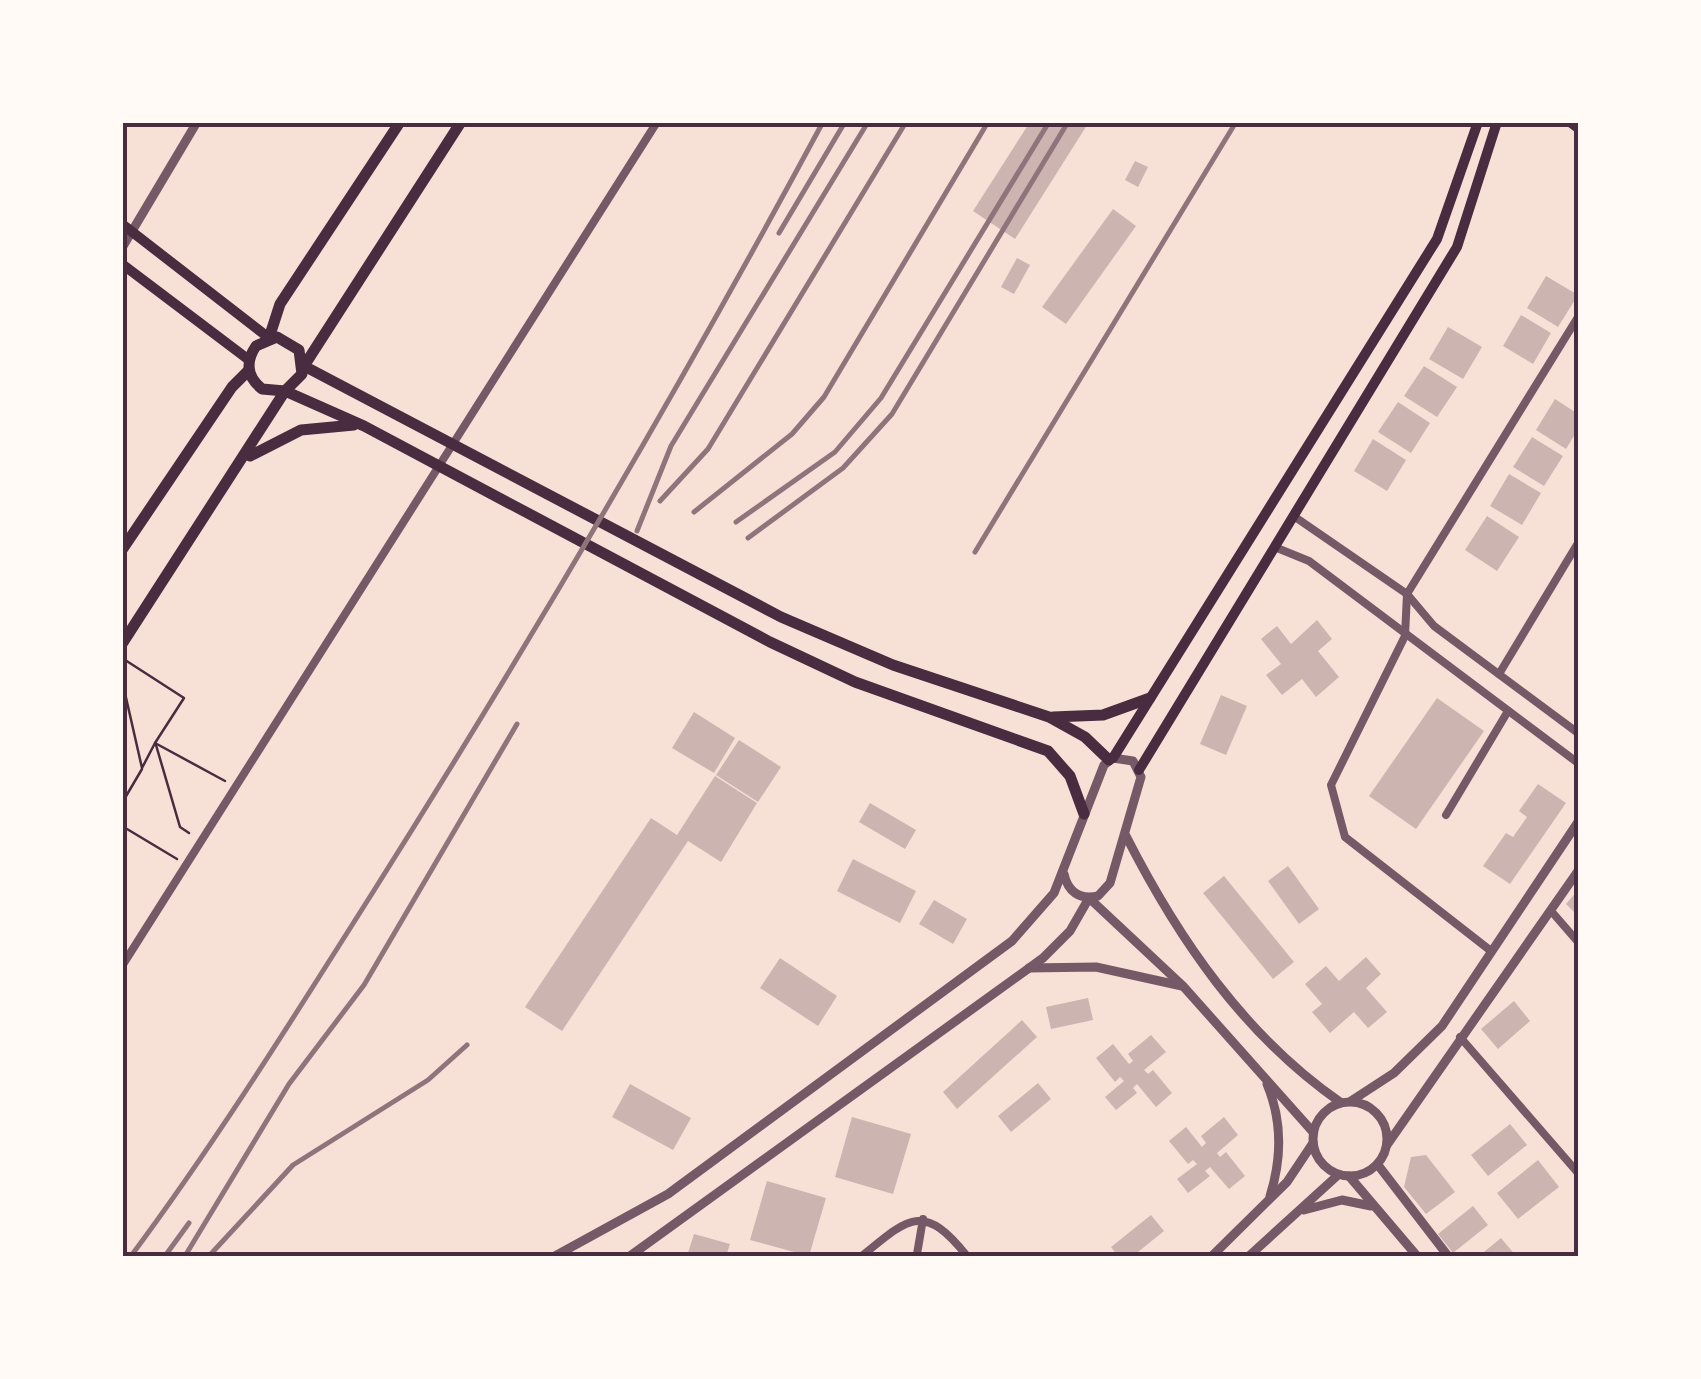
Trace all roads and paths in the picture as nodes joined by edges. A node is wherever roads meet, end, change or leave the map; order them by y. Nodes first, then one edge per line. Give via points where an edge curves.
1 (197, 122) edge
2 (400, 122) edge
3 (461, 122) edge
4 (657, 122) edge
5 (1478, 122) edge
6 (1496, 122) edge
7 (1570, 122) edge
8 (1578, 128) edge
9 (122, 224) edge
10 (134, 233) junction
11 (122, 248) edge
12 (122, 264) edge
13 (1578, 318) edge
14 (269, 338) junction
15 (249, 365) junction
16 (304, 366) junction
17 (286, 391) junction
18 (364, 426) junction
19 (243, 462) junction
20 (1296, 517) junction
21 (1578, 544) edge
22 (1277, 548) junction
23 (122, 550) edge
24 (1407, 594) junction
25 (1405, 636) junction
26 (122, 644) edge
27 (122, 658) edge
28 (1499, 674) junction
29 (122, 680) edge
30 (1150, 698) junction
31 (1508, 711) junction
32 (1049, 717) junction
33 (1578, 733) edge
34 (156, 743) junction
35 (1111, 759) junction
36 (1578, 763) edge
37 (142, 768) junction
38 (1140, 770) junction
39 (235, 786) junction
40 (122, 803) edge
41 (1084, 814) junction
42 (1446, 815) dead end
43 (1578, 822) edge
44 (122, 826) edge
45 (1126, 836) junction
46 (201, 842) junction
47 (186, 865) junction
48 (1578, 871) edge
49 (1064, 874) junction
50 (1089, 898) junction
51 (1552, 912) junction
52 (1578, 942) edge
53 (1491, 952) junction
54 (122, 966) edge
55 (1027, 968) junction
56 (1183, 986) junction
57 (1460, 1036) junction
58 (1264, 1077) junction
59 (1346, 1102) junction
60 (1313, 1138) junction
61 (1387, 1146) junction
62 (1378, 1164) junction
63 (1578, 1173) edge
64 (1344, 1176) junction
65 (1268, 1200) junction
66 (1376, 1208) junction
67 (1297, 1213) junction
68 (923, 1219) junction
69 (912, 1255) edge
70 (557, 1256) edge
71 (630, 1256) edge
72 (862, 1256) edge
73 (929, 1256) edge
74 (968, 1256) edge
75 (1212, 1256) edge
76 (1249, 1256) edge
77 (1417, 1256) edge
78 (1448, 1256) edge

1 - 10 street
2 - 14 main road via 280,304
3 - 16 main road
4 - 39 street
5 - 30 main road via 1437,239
6 - 20 main road via 1457,247
7 - 8 main road
9 - 10 main road
10 - 11 street
10 - 14 main road
12 - 15 main road
13 - 24 street
14 - 15 main road via 256,346
14 - 16 main road via 293,344
15 - 17 main road via 262,389
15 - 23 main road
16 - 17 main road
16 - 32 main road via 781,617 893,666
17 - 18 main road
17 - 19 main road
18 - 19 main road via 301,430
18 - 41 main road via 770,642 855,682 1048,752 1070,776
19 - 26 main road
20 - 22 main road
20 - 24 street
21 - 28 street
22 - 25 street via 1309,560
22 - 38 main road
24 - 25 street
24 - 28 street via 1434,626
25 - 31 street
25 - 53 street via 1332,785 1345,837
27 - 34 path via 184,698
28 - 33 street
29 - 37 path
30 - 32 main road via 1103,715
30 - 35 main road
31 - 36 street
31 - 42 street
32 - 35 main road
34 - 37 path
34 - 39 path
34 - 46 path via 180,826
35 - 38 street
35 - 41 street
37 - 40 path
38 - 45 street
39 - 46 street
41 - 49 street
43 - 53 street
44 - 47 path
45 - 50 street via 1110,883
45 - 59 street via 1191,950 1274,1050
46 - 47 street
47 - 54 street
48 - 51 street
49 - 50 street via 1072,891
49 - 70 street via 1012,942 668,1194
50 - 55 street via 1058,946
50 - 56 street
51 - 52 street
51 - 57 street
53 - 59 street via 1420,1051
55 - 56 street via 1096,968
55 - 71 street
56 - 58 street
57 - 61 street
57 - 63 street
58 - 60 street
58 - 65 street via 1279,1129
59 - 60 street via 1322,1113
59 - 61 street via 1379,1115
60 - 64 street via 1321,1162
60 - 65 street
61 - 62 street
62 - 64 street
62 - 78 street
64 - 66 street
64 - 67 street
65 - 75 street
66 - 67 street via 1342,1200
66 - 77 street
67 - 76 street
68 - 69 street
68 - 72 street via 907,1221
68 - 74 street
69 - 73 street

